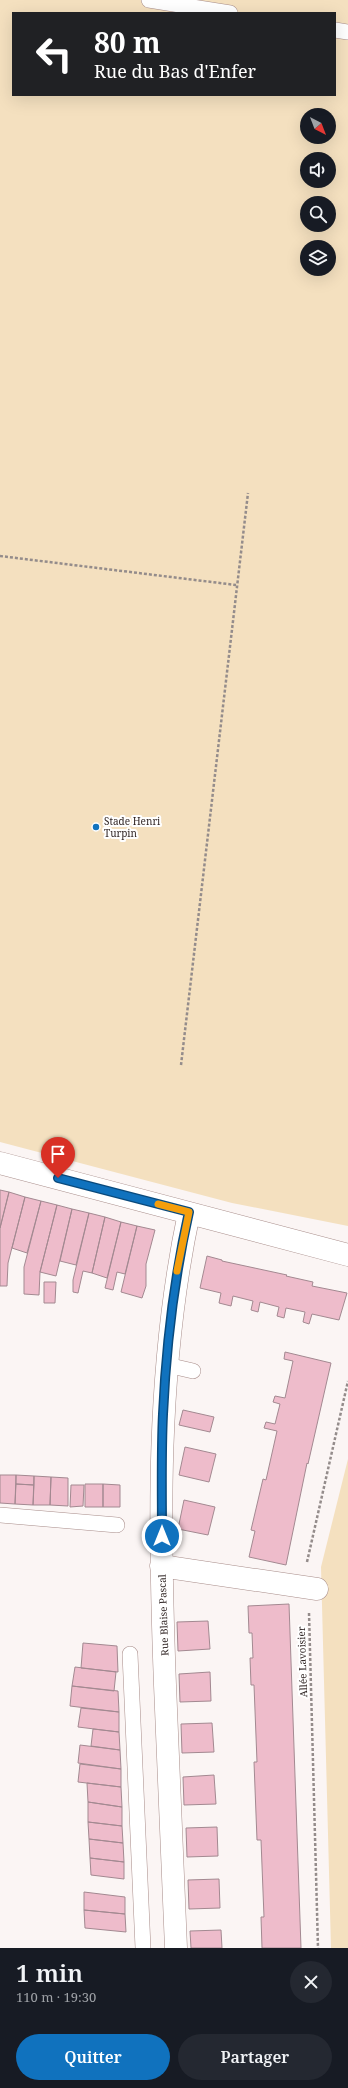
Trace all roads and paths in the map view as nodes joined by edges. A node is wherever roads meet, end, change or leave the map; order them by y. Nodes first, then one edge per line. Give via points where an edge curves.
1 (149, 0) edge
2 (224, 12) edge
3 (336, 30) edge
4 (348, 32) edge
5 (248, 493) dead end
6 (0, 556) edge
7 (236, 585) junction
8 (181, 1065) dead end
9 (0, 1163) edge
10 (189, 1212) junction
11 (348, 1255) edge
12 (167, 1365) junction
13 (193, 1371) dead end
14 (348, 1381) edge
15 (0, 1515) edge
16 (117, 1525) dead end
17 (161, 1566) junction
18 (313, 1588) junction
19 (130, 1654) dead end
20 (143, 1948) edge
21 (176, 1948) edge
22 (318, 1948) edge

1 - 2 lane
3 - 4 lane
5 - 7 path
6 - 7 path
7 - 8 path
9 - 10 street
10 - 11 street
10 - 12 street, Rue Blaise Pascal via 176,1274
12 - 13 lane
12 - 17 street, Rue Blaise Pascal via 163,1416
14 - 18 path, Allée Lavoisier via 307,1557
15 - 16 lane
17 - 18 street
17 - 21 street, Rue Blaise Pascal
18 - 22 path, Allée Lavoisier
19 - 20 lane

